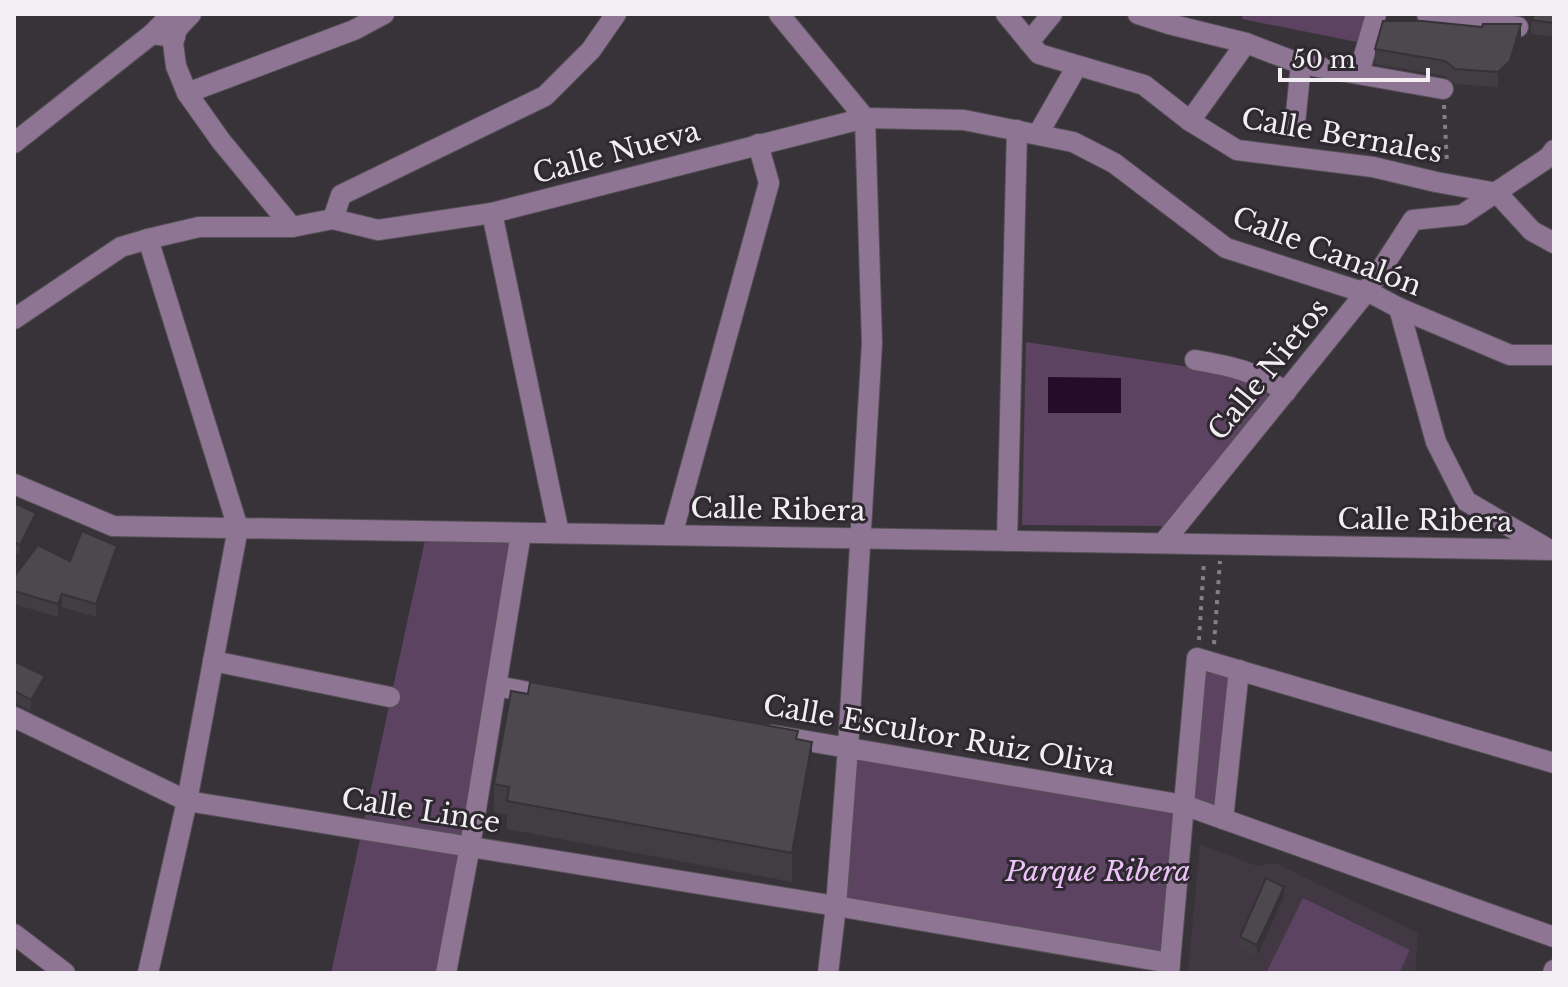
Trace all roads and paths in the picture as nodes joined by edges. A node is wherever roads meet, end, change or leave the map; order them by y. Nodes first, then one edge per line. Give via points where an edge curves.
1 (172, 14) edge
2 (191, 14) edge
3 (384, 14) edge
4 (616, 14) edge
5 (779, 14) edge
6 (1006, 14) edge
7 (1052, 14) edge
8 (1138, 14) edge
9 (1376, 14) edge
10 (1427, 14) edge
11 (1518, 27) edge
12 (152, 34) junction
13 (175, 37) junction
14 (1029, 42) junction
15 (1246, 43) junction
16 (1301, 64) junction
17 (1077, 66) junction
18 (1359, 73) junction
19 (1443, 89) joint
20 (187, 93) junction
21 (865, 118) junction
22 (1190, 121) junction
23 (1295, 123) dead end
24 (1027, 132) junction
25 (14, 143) edge
26 (758, 144) junction
27 (1554, 150) edge
28 (1446, 183) junction
29 (1497, 193) junction
30 (492, 213) junction
31 (333, 219) junction
32 (292, 227) junction
33 (148, 239) junction
34 (1554, 243) edge
35 (1367, 291) junction
36 (1399, 308) junction
37 (14, 319) edge
38 (1554, 355) edge
39 (1195, 360) dead end
40 (1286, 392) junction
41 (14, 484) edge
42 (238, 528) junction
43 (521, 533) junction
44 (559, 533) junction
45 (672, 535) junction
46 (859, 538) junction
47 (1007, 541) junction
48 (1163, 543) junction
49 (1214, 544) junction
50 (1552, 551) edge
51 (1205, 660) junction
52 (213, 661) junction
53 (1239, 670) junction
54 (496, 686) junction
55 (390, 697) dead end
56 (573, 700) edge
57 (14, 717) edge
58 (756, 732) edge
59 (848, 748) junction
60 (1554, 763) edge
61 (187, 801) junction
62 (1184, 805) junction
63 (1223, 819) junction
64 (470, 846) junction
65 (836, 906) junction
66 (14, 934) edge
67 (1554, 937) edge
68 (1169, 968) edge
69 (65, 973) edge
70 (148, 973) edge
71 (446, 973) edge
72 (828, 973) edge

1 - 12 street
2 - 13 street
3 - 20 street
4 - 31 street via 591,50 545,96 341,195
5 - 21 street
6 - 14 street
7 - 14 street
8 - 15 street
9 - 18 street
10 - 11 street
12 - 13 street
12 - 25 street
13 - 20 street via 176,66
14 - 17 street, Calle Bernales via 1039,54
15 - 16 street
15 - 22 street
16 - 18 street
16 - 23 street
17 - 22 street, Calle Bernales via 1144,85
17 - 24 street
18 - 19 street
19 - 28 path
20 - 32 street
21 - 24 street, Calle Canalón via 964,120
21 - 26 street, Calle Nueva
21 - 46 street via 872,343
22 - 28 street, Calle Bernales via 1237,150 1373,167
24 - 35 street, Calle Canalón via 1073,142 1114,163 1226,248
24 - 47 street
26 - 30 street, Calle Nueva
26 - 45 street via 769,183
27 - 29 street
28 - 29 street, Calle Bernales
29 - 34 street via 1532,231
29 - 35 street, Calle Nietos via 1462,215 1413,220
30 - 31 street, Calle Nueva via 378,230
30 - 44 street
31 - 32 street
32 - 33 street via 199,227
33 - 37 street via 121,247
33 - 42 street
35 - 36 street, Calle Canalón
35 - 40 street, Calle Nietos
36 - 38 street, Calle Canalón via 1510,355
36 - 50 street via 1436,442 1466,501
39 - 40 street via 1263,376
40 - 48 street, Calle Nietos
41 - 42 street, Calle Ribera via 113,526
42 - 43 street, Calle Ribera
42 - 52 street
43 - 44 street, Calle Ribera
43 - 54 street
44 - 45 street, Calle Ribera
45 - 46 street, Calle Ribera
46 - 47 street, Calle Ribera
46 - 59 street
47 - 48 street, Calle Ribera
48 - 49 street, Calle Ribera
49 - 50 street, Calle Ribera
49 - 51 path
49 - 51 path
51 - 53 street
51 - 62 street
52 - 55 street
52 - 61 street
53 - 60 street
53 - 63 street
54 - 56 street
54 - 64 street
57 - 61 street, Calle Lince
58 - 59 street, Calle Escultor Ruiz Oliva
59 - 62 street, Calle Escultor Ruiz Oliva
59 - 65 street
61 - 64 street, Calle Lince
61 - 70 street
62 - 63 street, Calle Escultor Ruiz Oliva
62 - 68 street
63 - 67 street, Calle Escultor Ruiz Oliva
64 - 65 street, Calle Lince
64 - 71 street
65 - 68 street, Calle Lince
65 - 72 street
66 - 69 street

